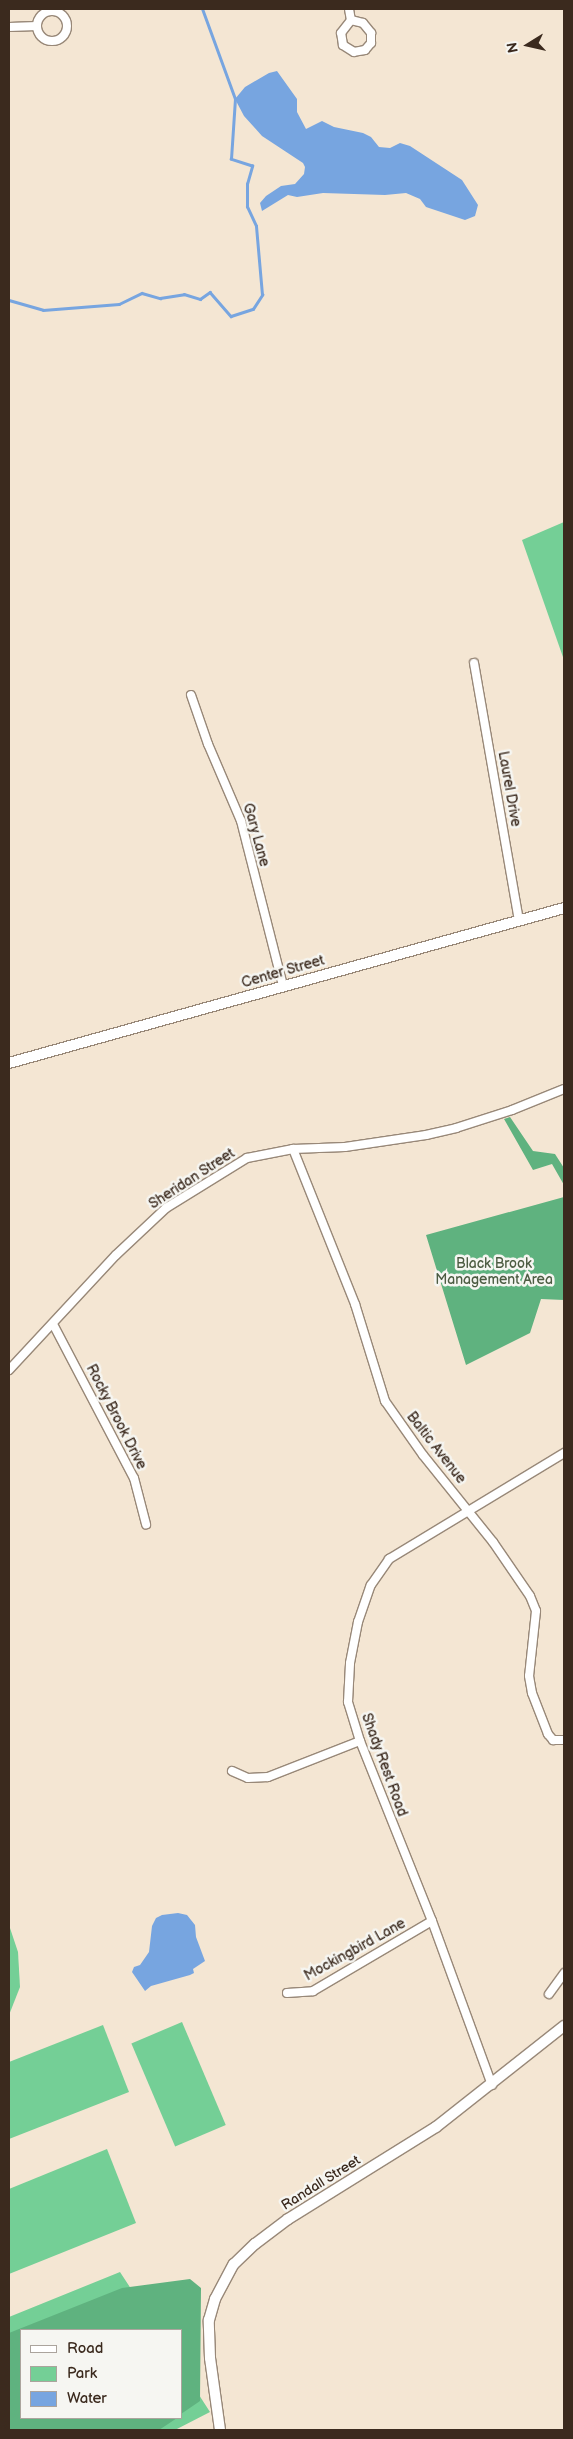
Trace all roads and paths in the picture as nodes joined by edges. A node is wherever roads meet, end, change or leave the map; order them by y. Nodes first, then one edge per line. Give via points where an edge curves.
1 (349, 9) edge
2 (352, 20) junction
3 (37, 26) dead end
4 (9, 27) edge
5 (474, 663) dead end
6 (190, 695) dead end
7 (564, 908) edge
8 (519, 920) junction
9 (283, 986) junction
10 (9, 1064) edge
11 (564, 1089) edge
12 (293, 1149) junction
13 (53, 1324) junction
14 (9, 1370) edge
15 (564, 1453) edge
16 (470, 1511) junction
17 (146, 1524) dead end
18 (360, 1740) junction
19 (564, 1740) edge
20 (232, 1771) dead end
21 (432, 1921) junction
22 (564, 1973) edge
23 (287, 1994) dead end
24 (549, 1994) dead end
25 (564, 2026) edge
26 (492, 2085) junction
27 (220, 2430) edge

1 - 2 street
2 - 2 street via 363,23 371,32 371,43 365,50 354,52 343,45 341,33
3 - 4 street
5 - 8 street, Laurel Drive
6 - 9 street, Gary Lane via 242,821
7 - 8 street, Center Street
8 - 9 street, Center Street
9 - 10 street, Center Street
11 - 12 street, Sheridan Street via 512,1110 426,1135 345,1147
12 - 13 street, Sheridan Street via 247,1158 166,1208 116,1255
12 - 16 street, Baltic Avenue via 349,1288 385,1401 423,1455
13 - 14 street, Sheridan Street
13 - 17 street, Rocky Brook Drive via 130,1471
15 - 16 street, Shady Rest Road
16 - 18 street, Shady Rest Road via 390,1559 371,1585 358,1622 350,1663 348,1702
16 - 19 street, Baltic Avenue via 530,1596 536,1611 529,1676 532,1693 548,1734 553,1740
18 - 20 street via 263,1778 248,1778
18 - 21 street, Shady Rest Road
21 - 23 street, Mockingbird Lane via 313,1992
21 - 26 street, Shady Rest Road
22 - 24 street
25 - 26 street, Randall Street
26 - 27 street, Randall Street via 436,2127 288,2219 234,2264 215,2299 209,2320 210,2358

